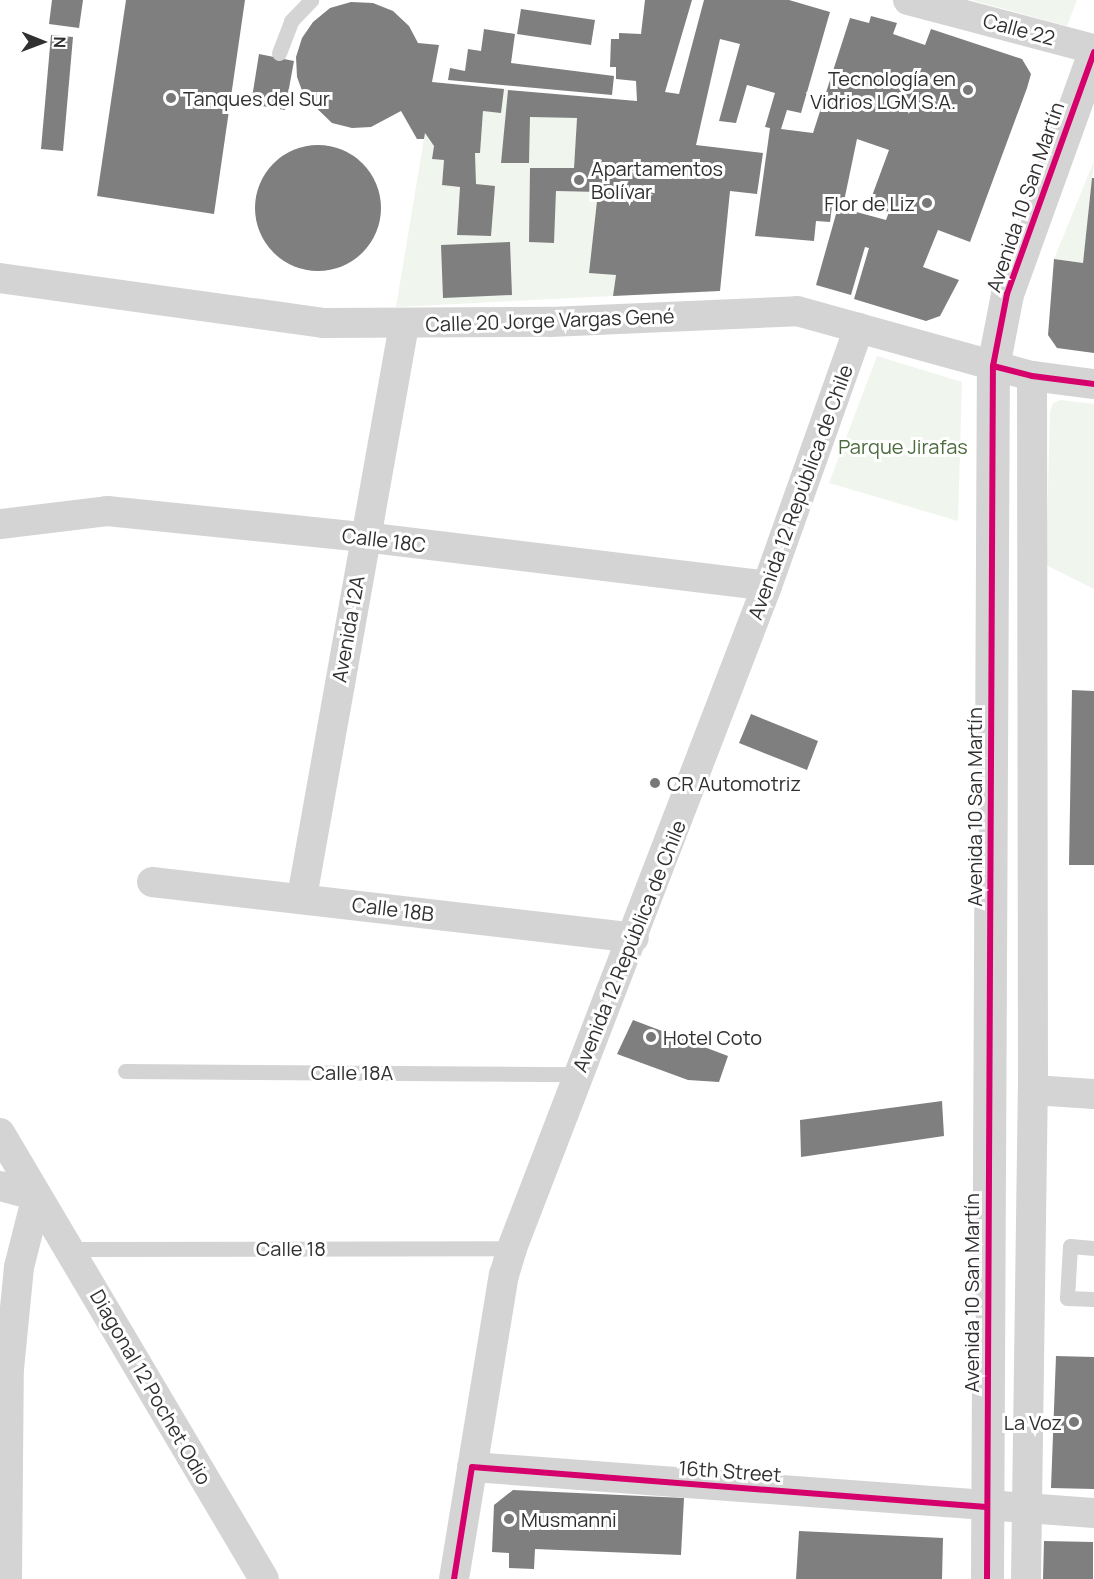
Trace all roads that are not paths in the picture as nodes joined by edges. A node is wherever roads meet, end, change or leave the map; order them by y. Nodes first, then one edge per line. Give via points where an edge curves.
1 (312, 0) edge
2 (908, 0) edge
3 (1094, 50) edge
4 (279, 53) dead end
5 (0, 278) edge
6 (404, 325) junction
7 (859, 328) junction
8 (993, 366) junction
9 (1032, 376) junction
10 (1094, 384) edge
11 (0, 524) edge
12 (364, 537) junction
13 (767, 586) junction
14 (152, 882) dead end
15 (302, 897) junction
16 (634, 938) junction
17 (125, 1071) dead end
18 (578, 1074) junction
19 (1033, 1090) junction
20 (1094, 1094) edge
21 (0, 1134) edge
22 (0, 1186) edge
23 (37, 1196) junction
24 (512, 1248) junction
25 (1094, 1248) edge
26 (71, 1249) junction
27 (1094, 1299) edge
28 (472, 1467) junction
29 (986, 1507) junction
30 (1026, 1509) junction
31 (1094, 1513) edge
32 (7, 1579) edge
33 (264, 1579) edge
34 (454, 1579) edge
35 (987, 1579) edge
36 (1026, 1579) edge

1 - 4 lane via 291,21
2 - 3 street, Calle 22
3 - 8 street, Avenida 10 San Martín via 1007,294
5 - 6 street, Calle 20 Jorge Vargas Gené via 323,324
6 - 7 street, Calle 20 Jorge Vargas Gené via 550,322 765,309 796,311
6 - 12 street, Avenida 12A
7 - 8 street, Calle 20 Jorge Vargas Gené
7 - 13 street, Avenida 12 República de Chile
8 - 9 street, Calle 20 Jorge Vargas Gené
8 - 29 street, Avenida 10 San Martín
9 - 10 street, Calle 20 Jorge Vargas Gené
9 - 19 street
11 - 12 street, Calle 18C via 106,511
12 - 13 street, Calle 18C
12 - 15 street, Avenida 12A
13 - 16 street, Avenida 12 República de Chile
14 - 15 street, Calle 18B
15 - 16 street, Calle 18B
16 - 18 street, Avenida 12 República de Chile
17 - 18 lane, Calle 18A
18 - 24 street, Avenida 12 República de Chile
19 - 20 street
19 - 30 street
21 - 23 street, Diagonal 12 Pochet Odio
22 - 23 street
23 - 26 street, Diagonal 12 Pochet Odio
23 - 32 street via 19,1267 9,1369
24 - 26 lane, Calle 18
24 - 28 street, Avenida 12 República de Chile
25 - 27 lane via 1070,1246 1067,1298
26 - 33 street, Diagonal 12 Pochet Odio
28 - 29 street, 16th Street
28 - 34 street, Avenida 12 República de Chile
29 - 30 street, 16th Street
29 - 35 street, Avenida 10 San Martín
30 - 31 street, 16th Street
30 - 36 street

